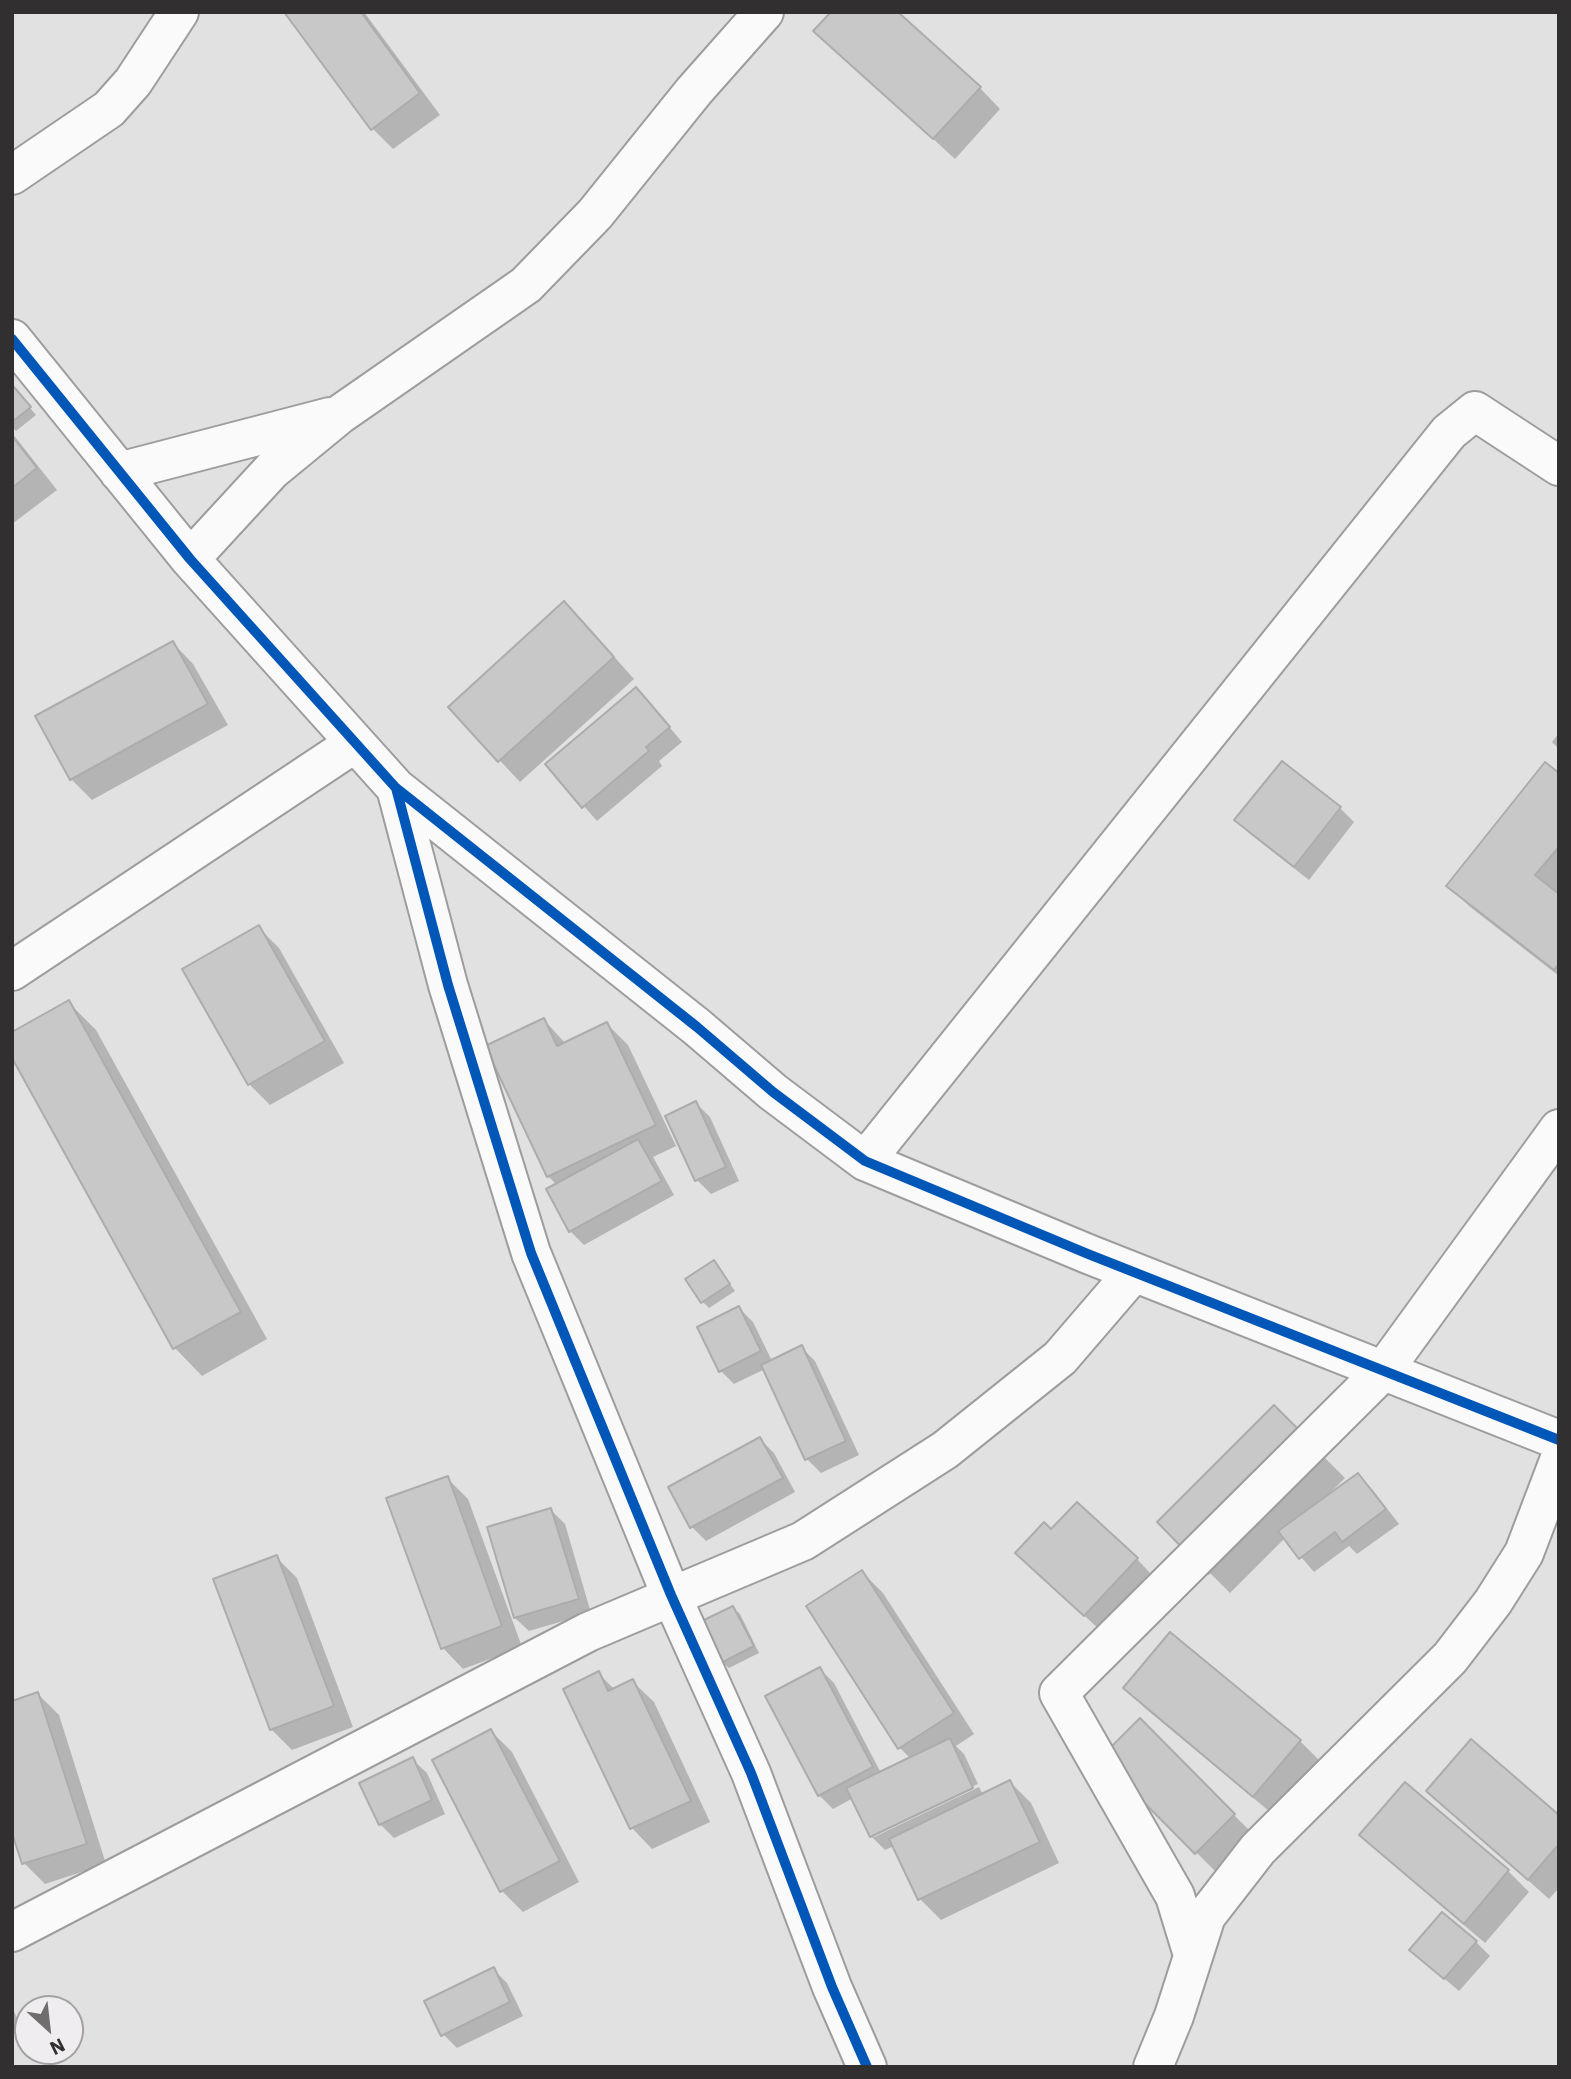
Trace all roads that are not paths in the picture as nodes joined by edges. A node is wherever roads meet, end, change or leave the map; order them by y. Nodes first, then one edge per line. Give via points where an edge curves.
1 (179, 12) edge
2 (764, 12) edge
3 (12, 175) edge
4 (12, 339) edge
5 (339, 415) junction
6 (1559, 466) edge
7 (120, 472) junction
8 (190, 559) junction
9 (355, 743) junction
10 (396, 789) junction
11 (12, 971) edge
12 (1559, 1129) edge
13 (865, 1161) junction
14 (1134, 1272) junction
15 (1383, 1371) junction
16 (1559, 1440) edge
17 (1559, 1461) edge
18 (671, 1595) junction
19 (12, 1932) edge
20 (1193, 1955) junction
21 (867, 2067) edge
22 (1153, 2067) edge

1 - 3 street via 134,82 109,109
2 - 5 street via 595,214 526,285
4 - 7 street
5 - 7 street
5 - 8 street via 272,470
6 - 13 street via 1475,411 1448,432
7 - 8 street
8 - 9 street
9 - 10 street
9 - 11 street
10 - 13 street
10 - 18 street via 448,985 531,1253
12 - 15 street
13 - 14 street
14 - 15 street
14 - 18 street via 1060,1358 945,1450 803,1541
15 - 16 street
15 - 20 street via 1059,1693 1175,1896
17 - 20 street via 1524,1553 1493,1602 1450,1658 1258,1849 1206,1916
18 - 19 street via 500,1676
18 - 21 street via 751,1773
20 - 22 street

